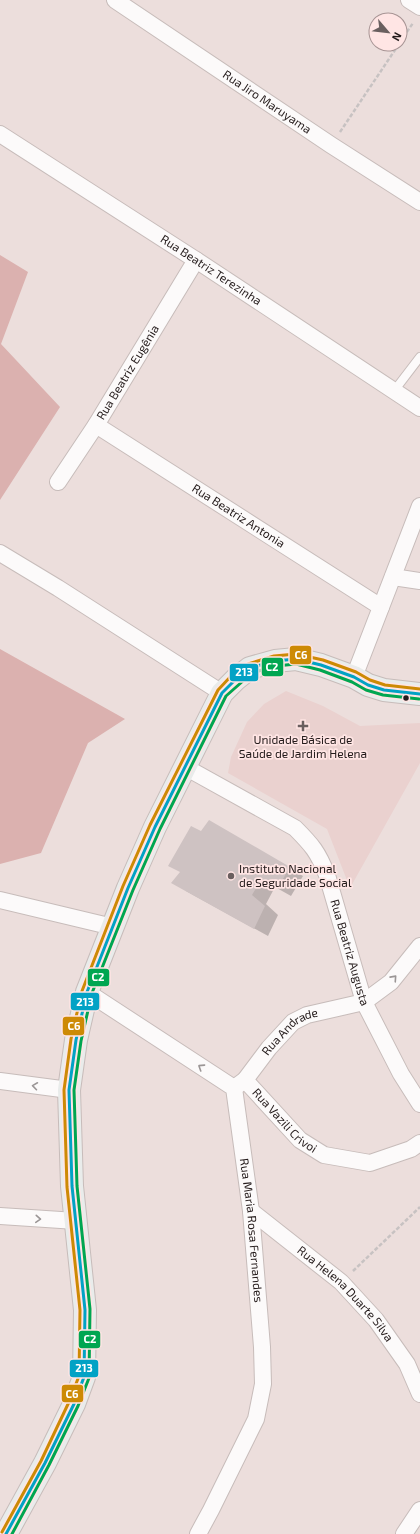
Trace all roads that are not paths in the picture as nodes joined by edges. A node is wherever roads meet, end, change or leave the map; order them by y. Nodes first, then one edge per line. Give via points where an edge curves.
1 (115, 0) edge
2 (409, 0) edge
3 (418, 13) edge
4 (0, 134) edge
5 (420, 202) edge
6 (196, 260) junction
7 (420, 357) edge
8 (394, 391) junction
9 (420, 408) edge
10 (96, 425) junction
11 (58, 482) dead end
12 (420, 506) edge
13 (0, 553) edge
14 (393, 577) junction
15 (420, 581) edge
16 (381, 607) junction
17 (354, 677) junction
18 (222, 693) junction
19 (420, 694) edge
20 (185, 768) junction
21 (0, 900) edge
22 (113, 927) junction
23 (420, 946) edge
24 (87, 992) junction
25 (364, 1002) junction
26 (0, 1081) edge
27 (239, 1084) junction
28 (69, 1090) junction
29 (420, 1104) edge
30 (420, 1143) edge
31 (251, 1211) junction
32 (0, 1216) edge
33 (76, 1221) junction
34 (420, 1394) edge
35 (420, 1510) edge
36 (6, 1525) edge
37 (198, 1534) edge
38 (404, 1534) edge

1 - 5 street, Rua Jiro Maruyama
2 - 3 street
4 - 6 street, Rua Beatriz Terezinha
6 - 8 street, Rua Beatriz Terezinha
6 - 10 street, Rua Beatriz Eugênia
7 - 8 lane
8 - 9 street, Rua Beatriz Terezinha
10 - 11 street, Rua Beatriz Eugênia
10 - 16 street, Rua Beatriz Antonia
12 - 14 street
13 - 18 street
14 - 15 street
14 - 16 street
16 - 17 street
17 - 18 main road via 296,659 275,661 250,668
17 - 19 main road via 384,690
18 - 20 main road
20 - 22 main road via 155,827
20 - 25 street, Rua Beatriz Augusta via 295,828 309,842 320,857 327,875
21 - 22 street
22 - 24 main road
25 -> 23 street via 391,982
27 -> 24 street
24 - 28 main road via 76,1040
25 - 27 street, Rua Andrade via 307,1015 293,1022
25 - 29 street, Rua Beatriz Augusta via 401,1074
28 -> 26 street
27 - 30 street, Rua Vazili Crivoi via 300,1140 324,1155 370,1163 411,1150
27 - 31 street, Rua Maria Rosa Fernandes
28 - 33 main road via 70,1150
31 - 34 street, Rua Helena Duarte Silva via 341,1282 376,1320 407,1364
31 - 37 street, Rua Maria Rosa Fernandes via 263,1384 256,1419
32 -> 33 street
33 - 36 main road via 85,1310 84,1377 74,1404 45,1463
35 - 38 street

